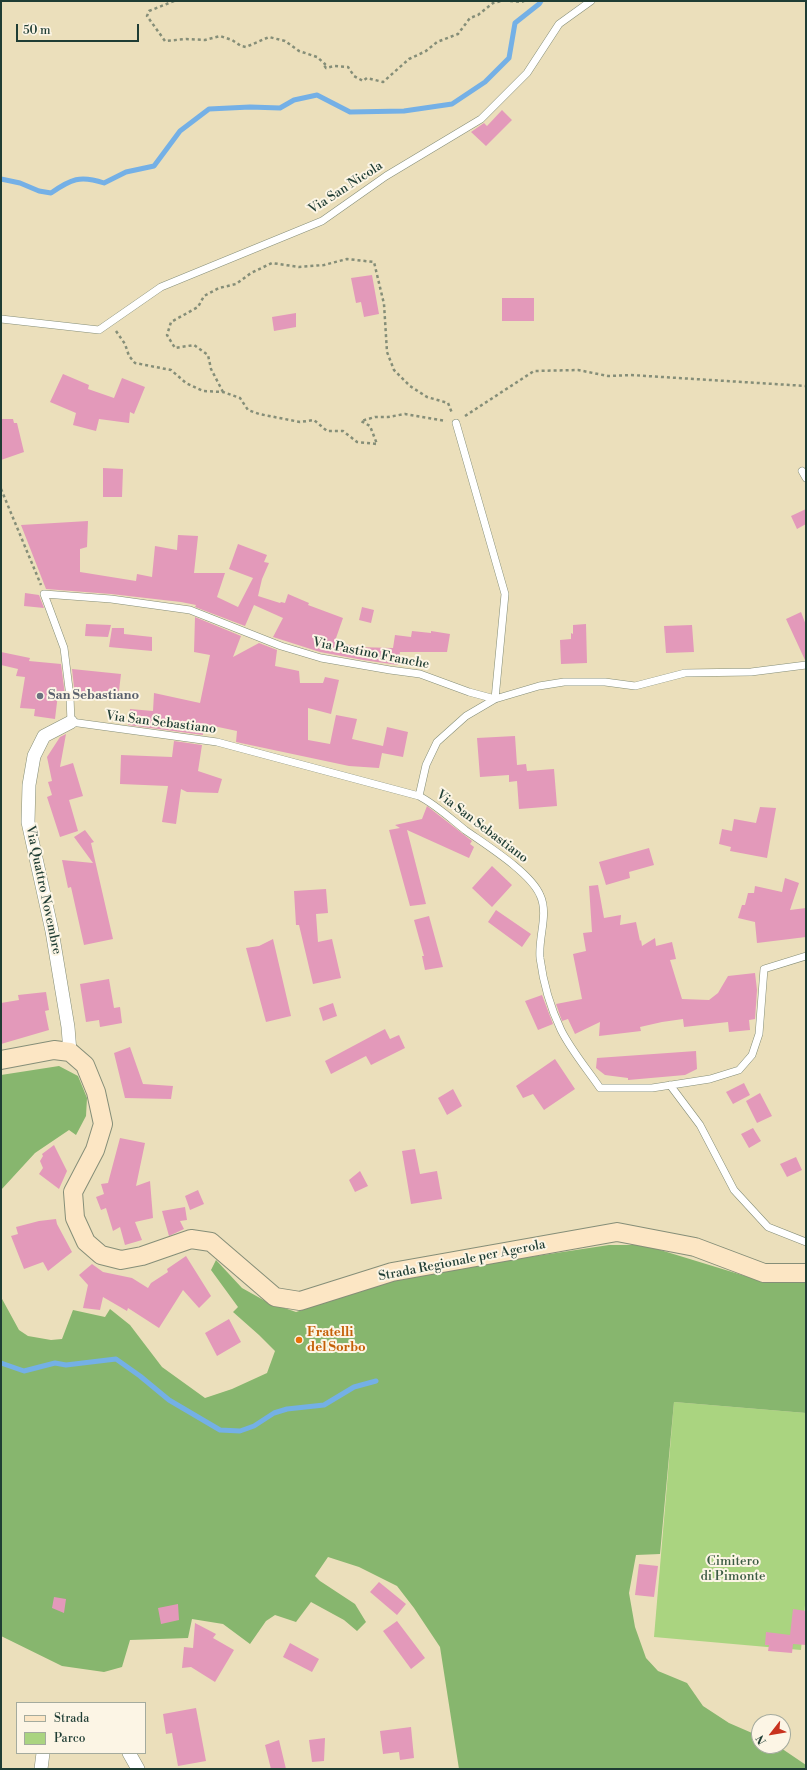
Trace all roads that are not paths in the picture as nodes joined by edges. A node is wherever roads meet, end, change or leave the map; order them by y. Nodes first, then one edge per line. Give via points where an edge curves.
1 (591, 1) edge
2 (1, 319) edge
3 (456, 423) road end
4 (806, 665) edge
5 (496, 699) junction
6 (71, 722) junction
7 (419, 796) junction
8 (806, 956) edge
9 (70, 1052) junction
10 (1, 1060) edge
11 (670, 1086) junction
12 (806, 1242) edge
13 (806, 1273) edge
14 (43, 1754) edge
15 (130, 1754) edge
16 (41, 1769) edge
17 (138, 1769) edge

1 - 2 lane, Via San Nicola via 559,24 527,73 481,119 386,176 322,221 161,287 99,330
3 - 5 lane via 505,594
4 - 5 lane via 751,672 685,672 635,686 605,682 564,682 539,686
5 - 6 lane, Via Pastino Franche via 420,674 321,658 281,646 190,610 111,599 44,594 64,648
5 - 7 lane via 466,716 437,742 426,765
6 - 7 lane, Via San Sebastiano via 217,742
6 - 9 street, Via Quattro Novembre via 44,736 34,756 29,785 28,822 52,931
7 - 11 lane, Via San Sebastiano via 431,802 508,860 524,874 540,894 544,906 540,957 553,1009 561,1031 600,1088
8 - 11 lane via 764,969 759,1034 752,1055 739,1070 710,1079
9 - 10 main road via 54,1050
9 - 13 main road, Strada Regionale per Agerola via 85,1065 96,1092 102,1124 95,1150 73,1192 75,1218 80,1230 86,1242 101,1255 120,1260 142,1256 191,1239 211,1242 275,1297 300,1301 392,1272 617,1232 695,1247 764,1273
11 - 12 lane via 700,1125 734,1190 768,1227
14 - 16 street
15 - 17 street

